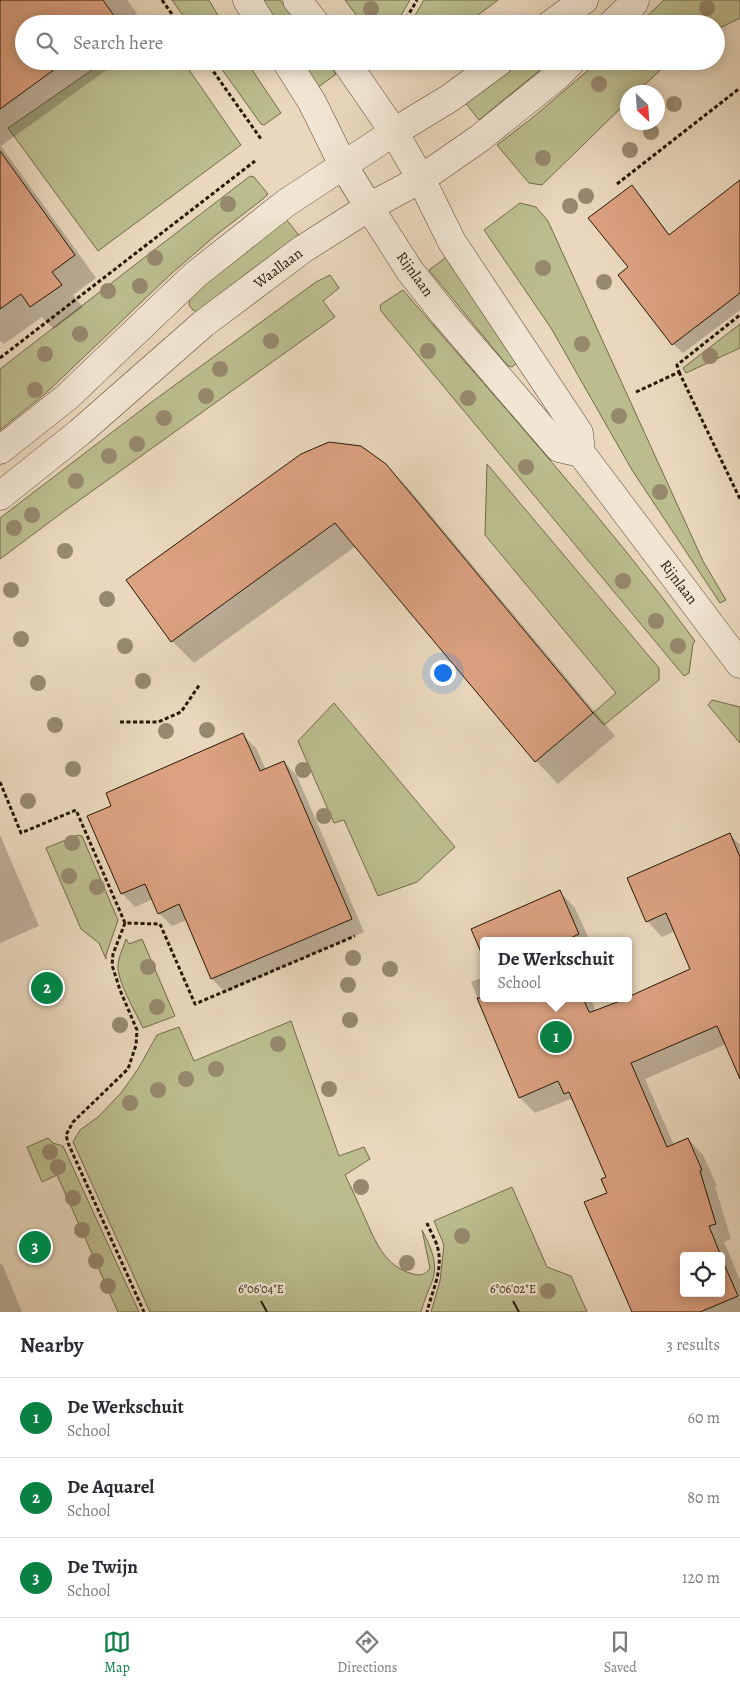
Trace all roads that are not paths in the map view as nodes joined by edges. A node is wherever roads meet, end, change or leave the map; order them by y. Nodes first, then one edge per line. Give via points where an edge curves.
1 (247, 0) edge
2 (297, 0) edge
3 (584, 0) edge
4 (635, 0) edge
5 (256, 15) edge
6 (309, 15) edge
7 (563, 15) edge
8 (621, 15) edge
9 (292, 70) edge
10 (351, 70) edge
11 (488, 70) edge
12 (562, 70) edge
13 (394, 132) junction
14 (342, 165) junction
15 (421, 179) junction
16 (369, 207) junction
17 (0, 450) edge
18 (582, 453) junction
19 (0, 496) edge
20 (740, 664) edge

1 - 5 street
2 - 6 street
3 - 7 street
4 - 8 street
9 - 14 street, Rijnlaan via 312,102
10 - 13 street, Rijnlaan
11 - 13 street via 450,98
12 - 15 street, Waallaan via 480,138
13 - 14 street
13 - 15 street, Rijnlaan
14 - 16 street, Rijnlaan
14 - 17 street via 286,203 208,264 67,397
15 - 16 street, Waallaan
15 - 18 street, Rijnlaan via 452,242 579,433
16 - 18 street, Rijnlaan via 410,271 559,448
16 - 19 street, Waallaan via 303,249 203,324 80,432
18 - 20 street, Rijnlaan

